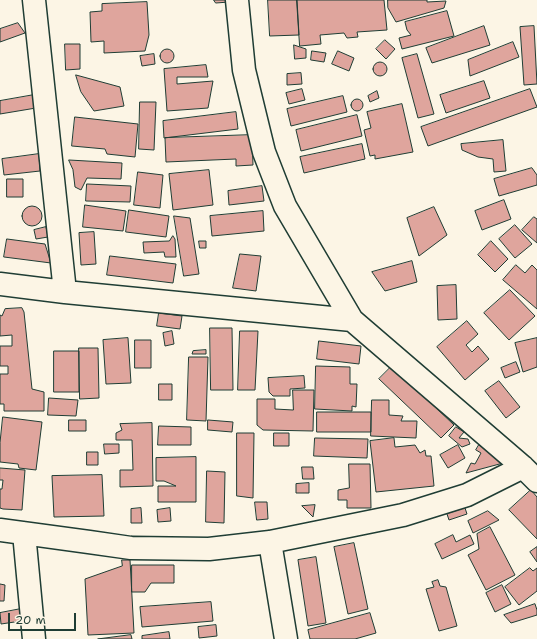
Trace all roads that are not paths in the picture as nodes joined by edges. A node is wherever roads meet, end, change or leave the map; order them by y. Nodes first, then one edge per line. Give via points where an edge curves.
1 (34, 0) edge
2 (237, 0) edge
3 (0, 284) edge
4 (65, 292) junction
5 (352, 320) junction
6 (530, 474) edge
7 (0, 530) edge
8 (24, 533) junction
9 (270, 542) junction
10 (34, 639) edge
11 (286, 639) edge

1 - 4 street
2 - 5 street via 244,70 264,152 285,206
3 - 4 street
4 - 5 street
5 - 6 street
6 - 9 street via 404,515
7 - 8 street
8 - 9 street via 131,548 209,550
8 - 10 street
9 - 11 street

